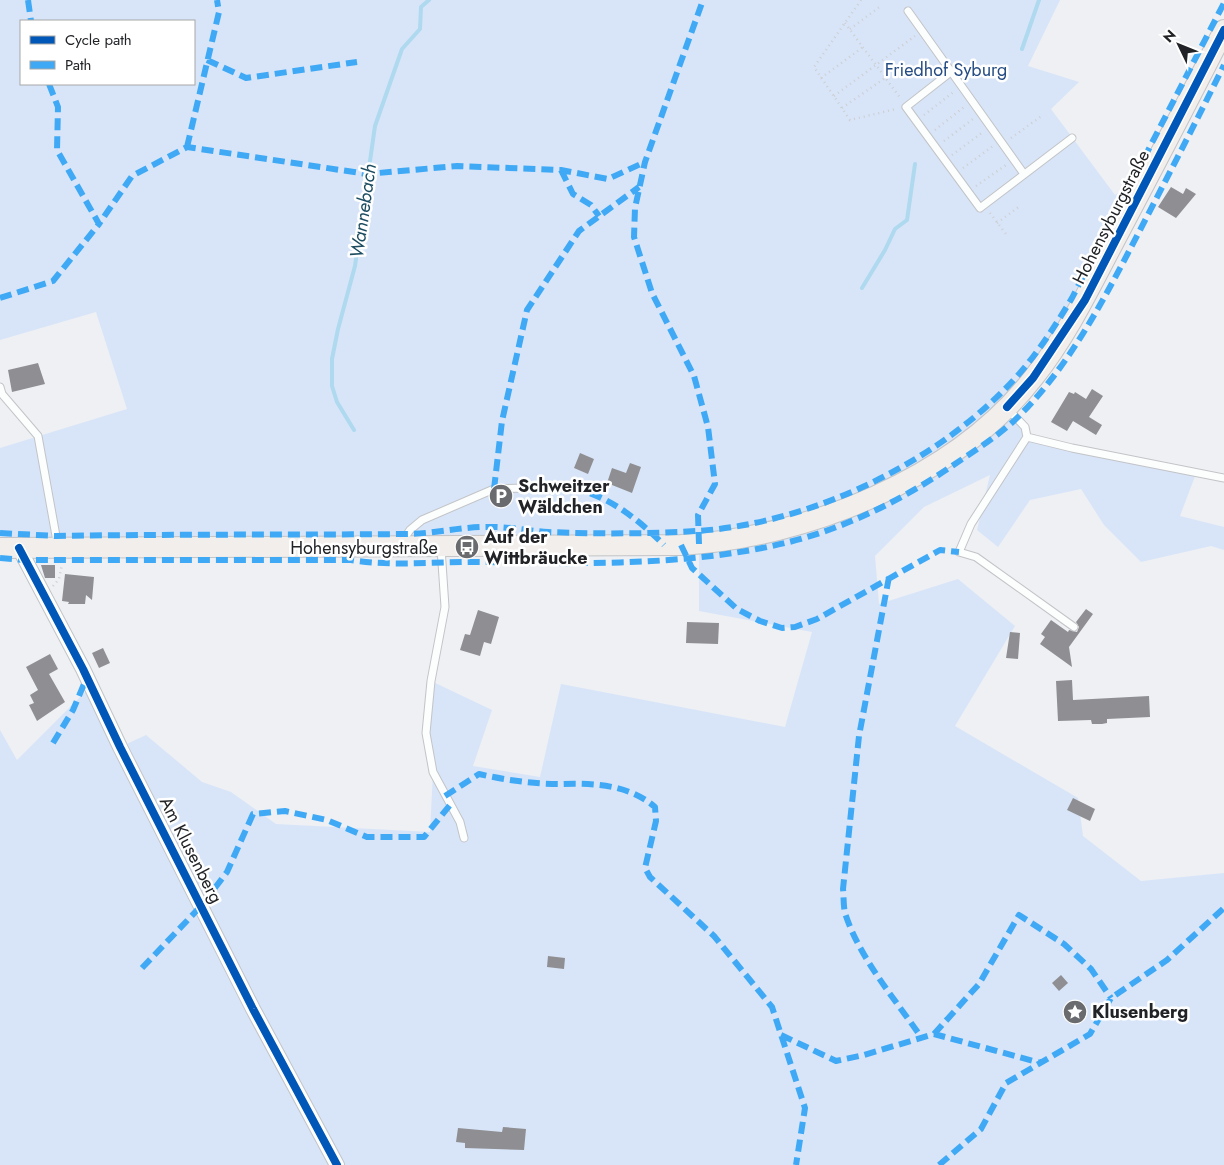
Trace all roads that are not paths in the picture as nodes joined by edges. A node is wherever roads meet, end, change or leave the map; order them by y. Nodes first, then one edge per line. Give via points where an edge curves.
1 (908, 11) dead end
2 (1224, 30) edge
3 (952, 71) junction
4 (1072, 138) dead end
5 (1024, 174) junction
6 (0, 387) edge
7 (1007, 407) junction
8 (1027, 437) junction
9 (1224, 478) edge
10 (555, 487) dead end
11 (441, 547) junction
12 (10, 548) edge
13 (399, 548) junction
14 (62, 549) junction
15 (1074, 626) dead end
16 (464, 838) dead end
17 (337, 1165) edge

1 - 3 lane
2 - 7 main road, Hohensyburgstraße via 1085,300 1033,378
3 - 5 lane
3 - 5 lane via 906,107 980,208
4 - 5 lane
6 - 14 lane via 2,394 38,436
7 - 8 lane via 1025,427
7 - 11 main road, Hohensyburgstraße via 974,435 915,475 843,510 783,529 724,541 682,545
8 - 9 lane
8 - 15 lane via 971,524 959,552 983,562
10 - 13 lane via 494,490 422,520 410,530
11 - 13 main road, Hohensyburgstraße
11 - 16 lane via 445,607 431,681 426,733 433,772 460,822
12 - 14 main road, Hohensyburgstraße
12 - 17 street, Am Klusenberg via 44,596 83,669 266,1033
13 - 14 main road, Hohensyburgstraße

